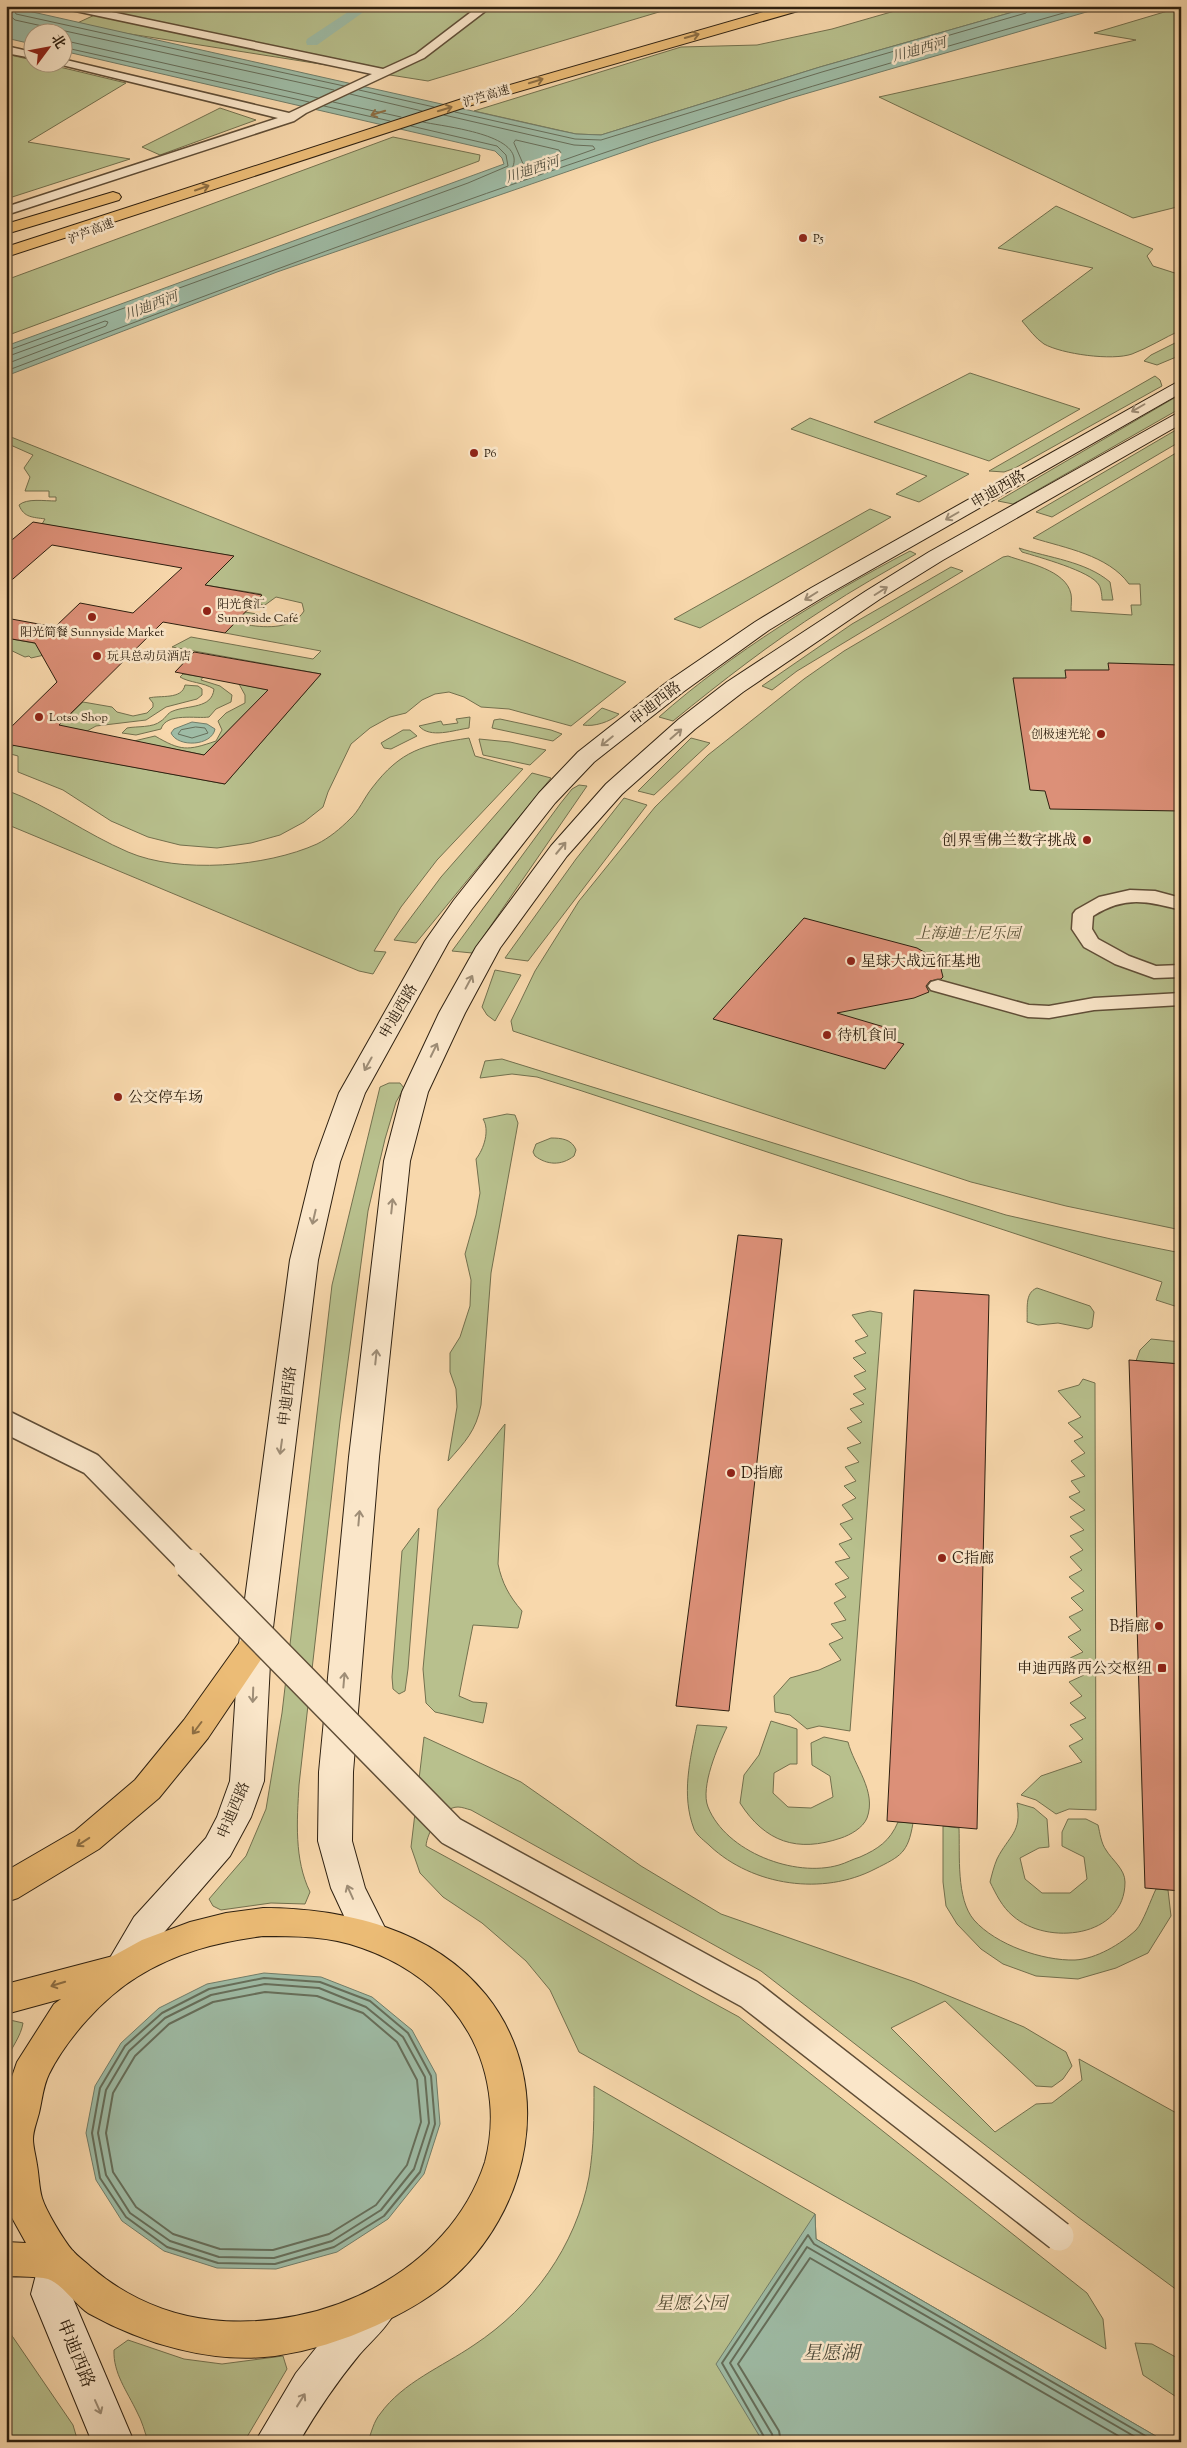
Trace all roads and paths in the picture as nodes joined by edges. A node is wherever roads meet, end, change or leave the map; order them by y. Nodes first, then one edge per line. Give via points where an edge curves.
1 (66, 6) edge
2 (487, 6) edge
3 (800, 6) edge
4 (6, 49) edge
5 (22, 53) edge
6 (72, 64) edge
7 (381, 76) junction
8 (290, 118) junction
9 (176, 196) junction
10 (6, 211) edge
11 (6, 229) edge
12 (6, 238) edge
13 (6, 252) edge
14 (6, 265) edge
15 (1181, 385) edge
16 (1181, 416) edge
17 (1181, 904) edge
18 (1181, 971) edge
19 (938, 986) dead end
20 (1181, 999) edge
21 (6, 1422) edge
22 (255, 1644) junction
23 (6, 1888) edge
24 (371, 1936) junction
25 (122, 1968) junction
26 (6, 1999) edge
27 (1059, 2236) dead end
28 (6, 2260) edge
29 (59, 2263) junction
30 (394, 2298) junction
31 (113, 2442) edge
32 (276, 2442) edge

1 - 7 street
2 - 7 street via 420,56
9 -> 3 highway, 沪芦高速 via 473,100
4 - 5 street
6 - 8 street
7 - 8 street
8 - 10 street
9 - 13 highway, 沪芦高速
9 - 14 highway, 沪芦高速
11 - 12 highway, 沪芦高速 via 127,194
15 -> 22 street, 申迪西路 via 818,592 714,658 586,757 546,798 462,905 437,941 352,1093 327,1162 304,1260
24 -> 16 street, 申迪西路 via 348,1888 335,1841 336,1772 364,1457 397,1161 415,1092 452,1014 488,947 559,851 614,789 687,724 735,687 873,595
17 - 18 street via 1149,896 1120,896 1100,902 1083,914 1082,929 1091,942 1122,960 1154,972
19 - 20 street via 1028,1011 1049,1012 1094,1004
21 - 27 street, bridge via 91,1464 451,1831 749,1994
22 -> 23 highway via 196,1729 147,1789 87,1840
22 -> 25 street, 申迪西路 via 247,1781 234,1817 218,1847 147,1926
24 - 25 highway via 300,1922 226,1927 190,1936
24 - 30 highway via 410,1954 444,1977 473,2006 494,2040 506,2077 510,2117 505,2158 490,2198 471,2228 434,2270
25 -> 26 highway
25 - 29 highway via 67,2015 35,2065 30,2073 14,2139 24,2204
28 - 29 highway
29 - 30 highway via 100,2299 152,2325 212,2338 274,2338 337,2324
29 -> 31 street, 申迪西路 via 51,2294
32 -> 30 street via 310,2386 346,2341 380,2306

